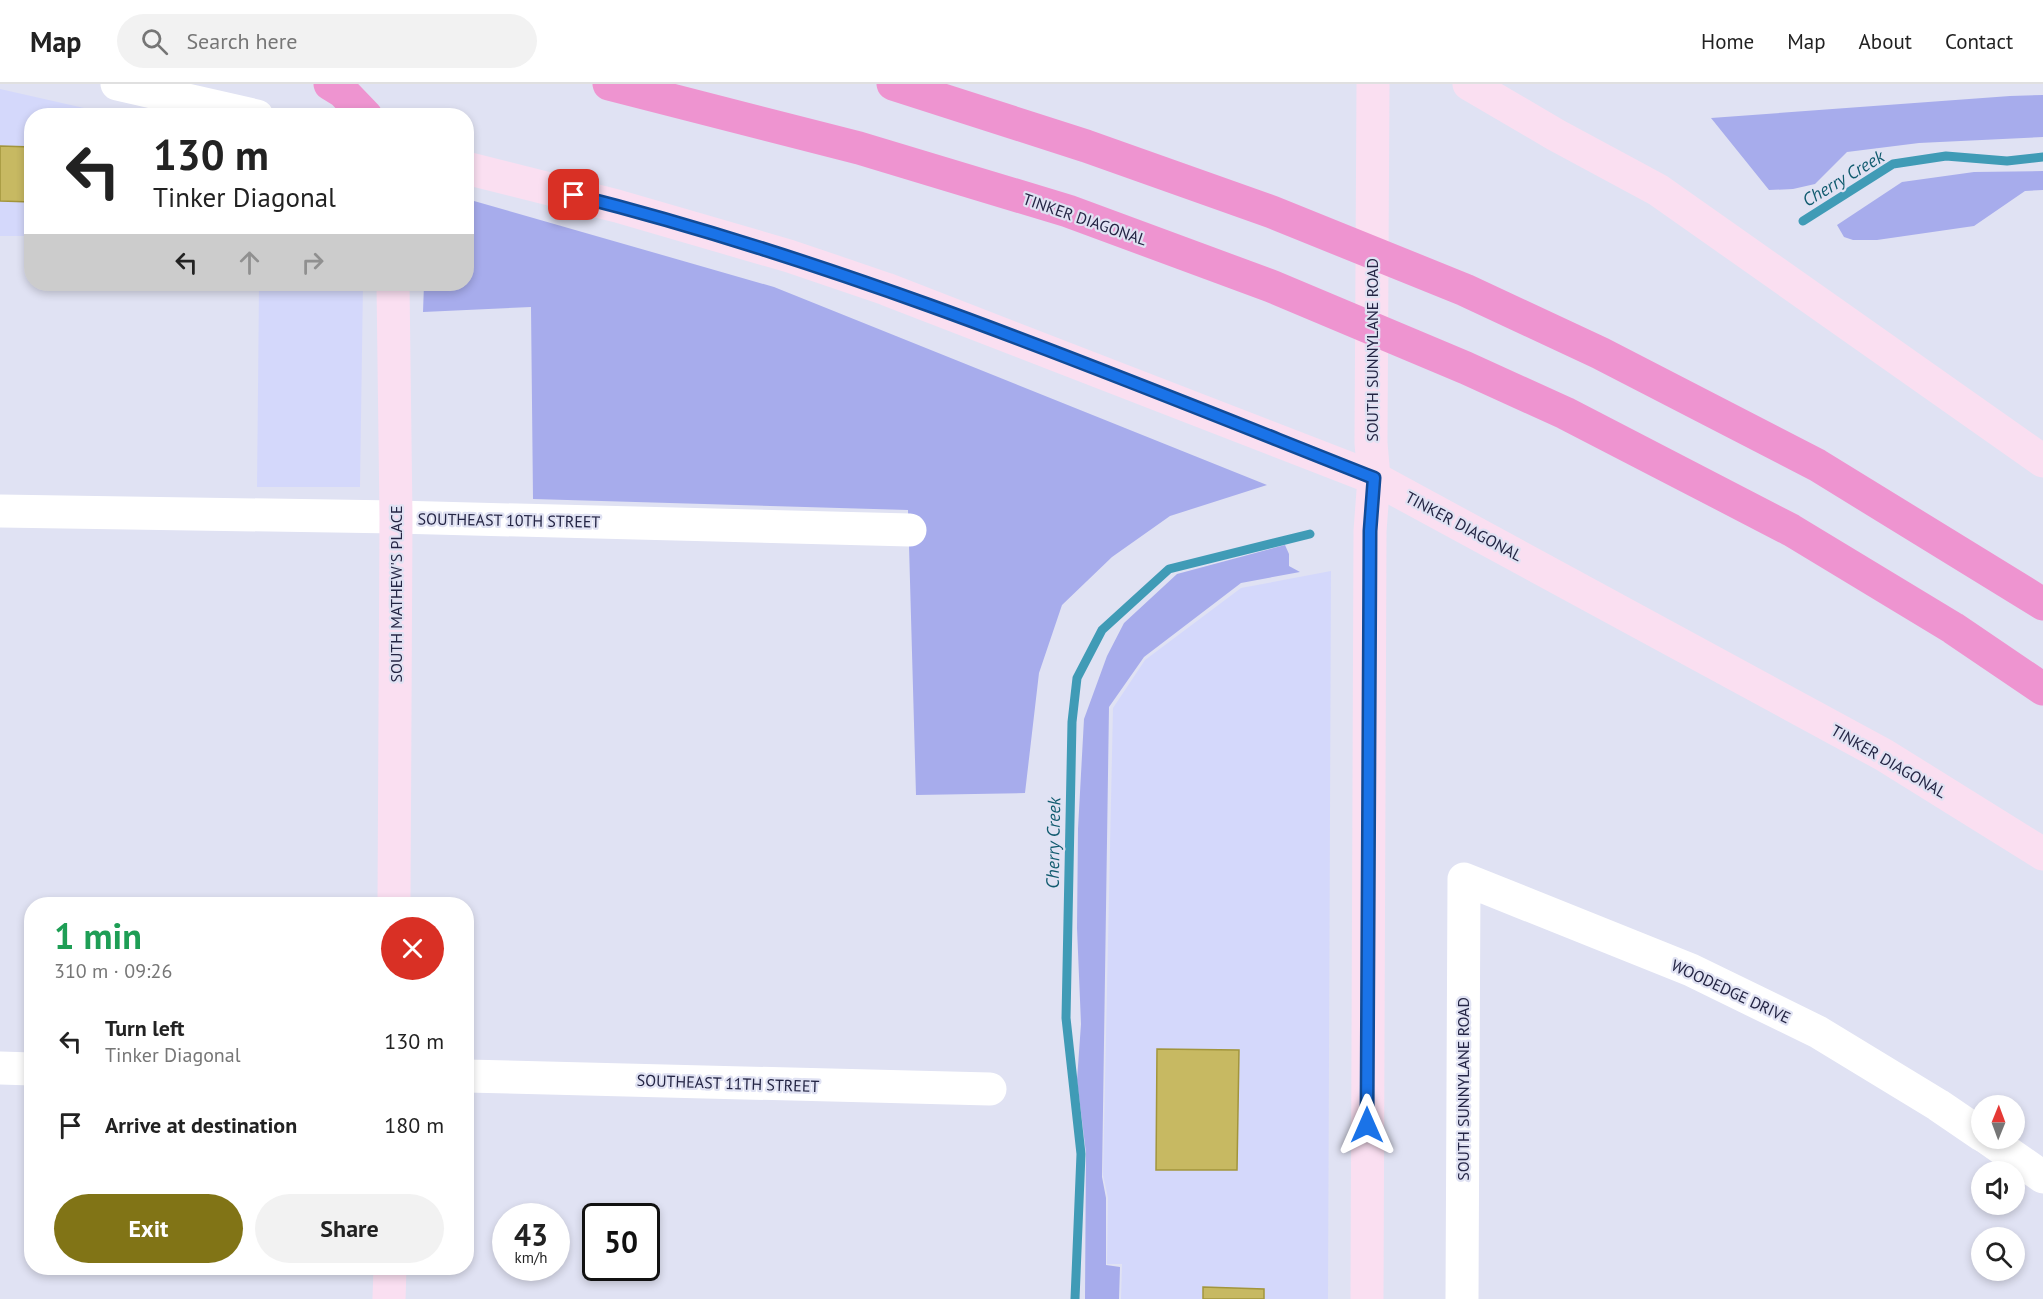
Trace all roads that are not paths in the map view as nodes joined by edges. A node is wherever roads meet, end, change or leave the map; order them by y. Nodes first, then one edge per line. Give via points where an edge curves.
1 (117, 84) edge
2 (330, 84) edge
3 (609, 84) edge
4 (893, 84) edge
5 (1373, 84) edge
6 (1469, 84) edge
7 (223, 108) edge
8 (358, 108) edge
9 (474, 170) edge
10 (393, 291) edge
11 (2043, 461) edge
12 (1374, 478) junction
13 (0, 511) edge
14 (396, 517) junction
15 (910, 530) dead end
16 (2043, 604) edge
17 (2043, 690) edge
18 (2043, 854) edge
19 (1464, 879) joint
20 (394, 897) edge
21 (0, 1068) edge
22 (24, 1069) edge
23 (474, 1076) edge
24 (990, 1089) dead end
25 (1971, 1128) edge
26 (2003, 1149) edge
27 (2043, 1177) edge
28 (390, 1275) edge
29 (389, 1299) edge
30 (1366, 1299) edge
31 (1462, 1299) edge

1 - 7 street
2 - 8 highway
3 - 17 highway, TINKER DIAGONAL via 859,148 1068,211 1271,286 1466,368 1565,413 1791,530 1953,628
4 - 16 highway via 1086,146 1272,212 1465,290 1816,465
5 - 12 street, SOUTH SUNNYLANE ROAD
6 - 11 street via 1658,190
9 - 12 street, TINKER DIAGONAL via 789,256 1120,378
10 - 14 street, SOUTH MATHEW'S PLACE
12 - 18 street, TINKER DIAGONAL via 1884,755
12 - 30 street, SOUTH SUNNYLANE ROAD via 1370,531
13 - 14 street, SOUTHEAST 10TH STREET
14 - 15 street, SOUTHEAST 10TH STREET
14 - 20 street, SOUTH MATHEW'S PLACE
19 - 25 street, WOODEDGE DRIVE via 1691,970 1818,1032
19 - 31 street, SOUTH SUNNYLANE ROAD
21 - 22 street
23 - 24 street, SOUTHEAST 11TH STREET
26 - 27 street
28 - 29 street

